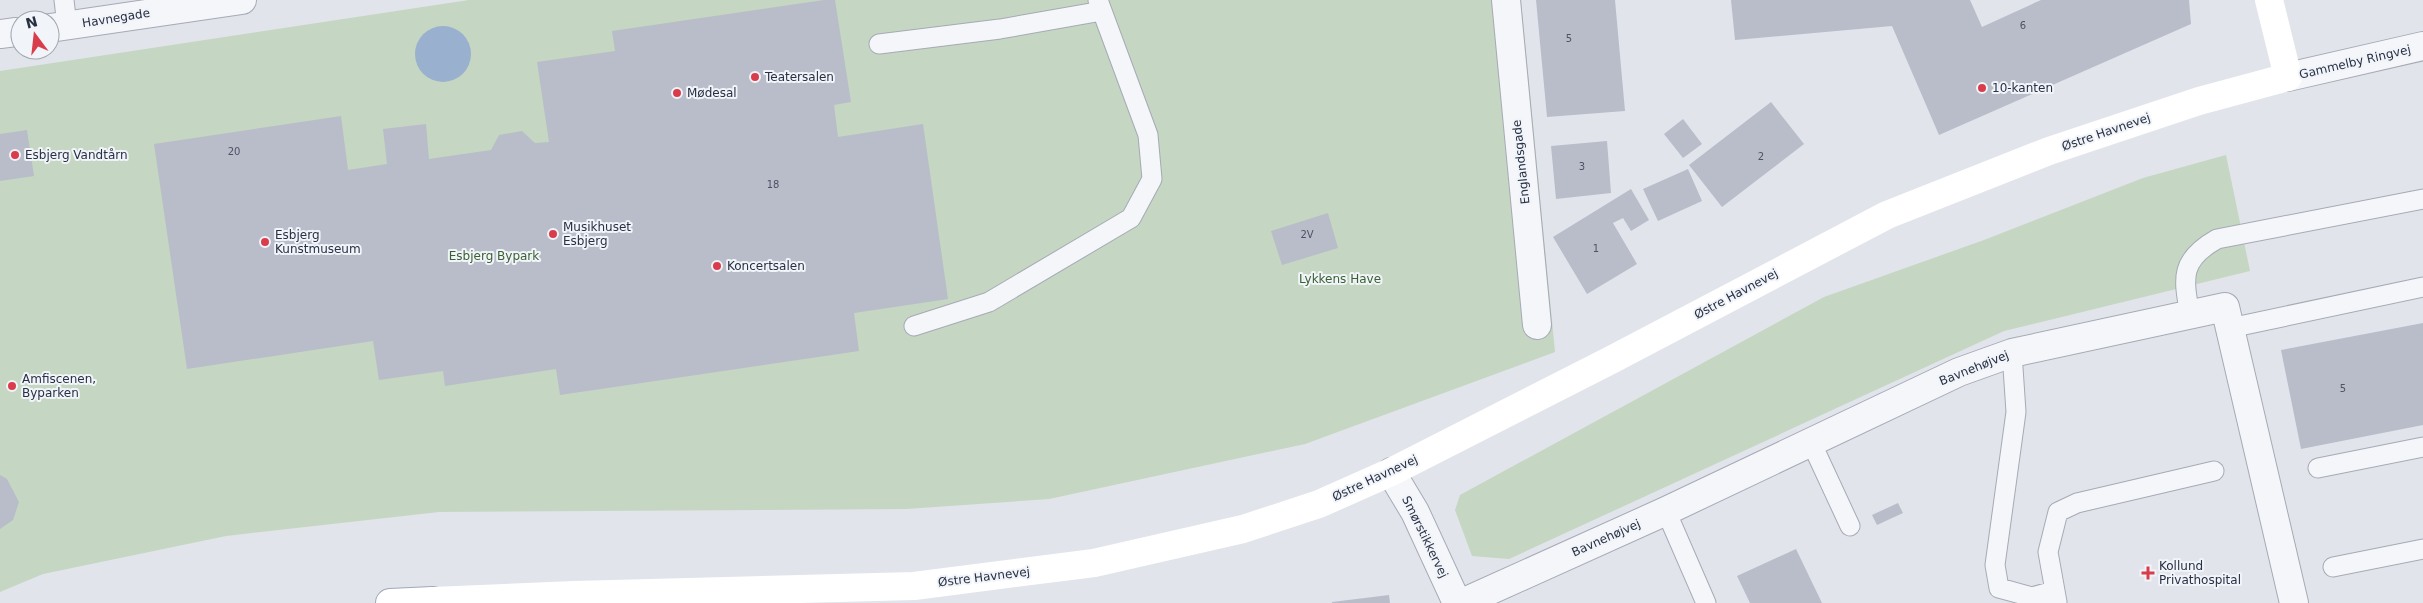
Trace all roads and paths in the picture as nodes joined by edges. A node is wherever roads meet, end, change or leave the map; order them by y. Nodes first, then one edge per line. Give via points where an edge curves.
1 (242, 0) edge
2 (1506, 0) edge
3 (2269, 0) edge
4 (1100, 6) edge
5 (60, 18) edge
6 (879, 44) dead end
7 (2423, 46) edge
8 (2288, 77) junction
9 (2423, 199) edge
10 (2423, 287) edge
11 (2190, 315) junction
12 (1537, 325) dead end
13 (914, 326) dead end
14 (2230, 328) junction
15 (2012, 353) junction
16 (1811, 442) junction
17 (2423, 447) edge
18 (2318, 468) dead end
19 (2214, 471) dead end
20 (1391, 472) junction
21 (1666, 511) junction
22 (1850, 526) dead end
23 (2423, 549) edge
24 (2333, 567) dead end
25 (914, 594) edge
26 (2056, 597) edge
27 (433, 602) edge
28 (390, 603) edge
29 (1457, 603) edge
30 (1462, 603) edge
31 (1706, 603) edge
32 (2294, 603) edge

1 - 5 street, Havnegade
2 - 12 street, Englandsgade
3 - 8 main road
4 - 6 lane via 1000,29
4 - 13 lane via 1148,135 1152,179 1131,218 988,302
7 - 8 street, Gammelby Ringvej
8 - 20 main road, Østre Havnevej via 2199,101 2049,151 1887,215
9 - 11 lane via 2217,239 2201,248 2190,262 2184,279
10 - 14 lane
11 - 14 street, Bavnehøjvej via 2225,307
11 - 15 street, Bavnehøjvej
14 - 32 street, Bavnehøjvej
15 - 16 street, Bavnehøjvej via 1959,372
15 - 26 lane via 2016,412 1995,565 1999,588 2032,597
16 - 21 street, Bavnehøjvej
16 - 22 lane
17 - 18 lane
19 - 26 lane via 2077,503 2058,512 2048,552
20 - 25 main road, Østre Havnevej via 1319,504 1243,529 1094,563
20 - 29 street, Smørstikkervej via 1415,512
21 - 30 street, Bavnehøjvej
21 - 31 lane
23 - 24 lane
25 - 27 main road, Østre Havnevej via 574,595
27 - 28 main road, Østre Havnevej

